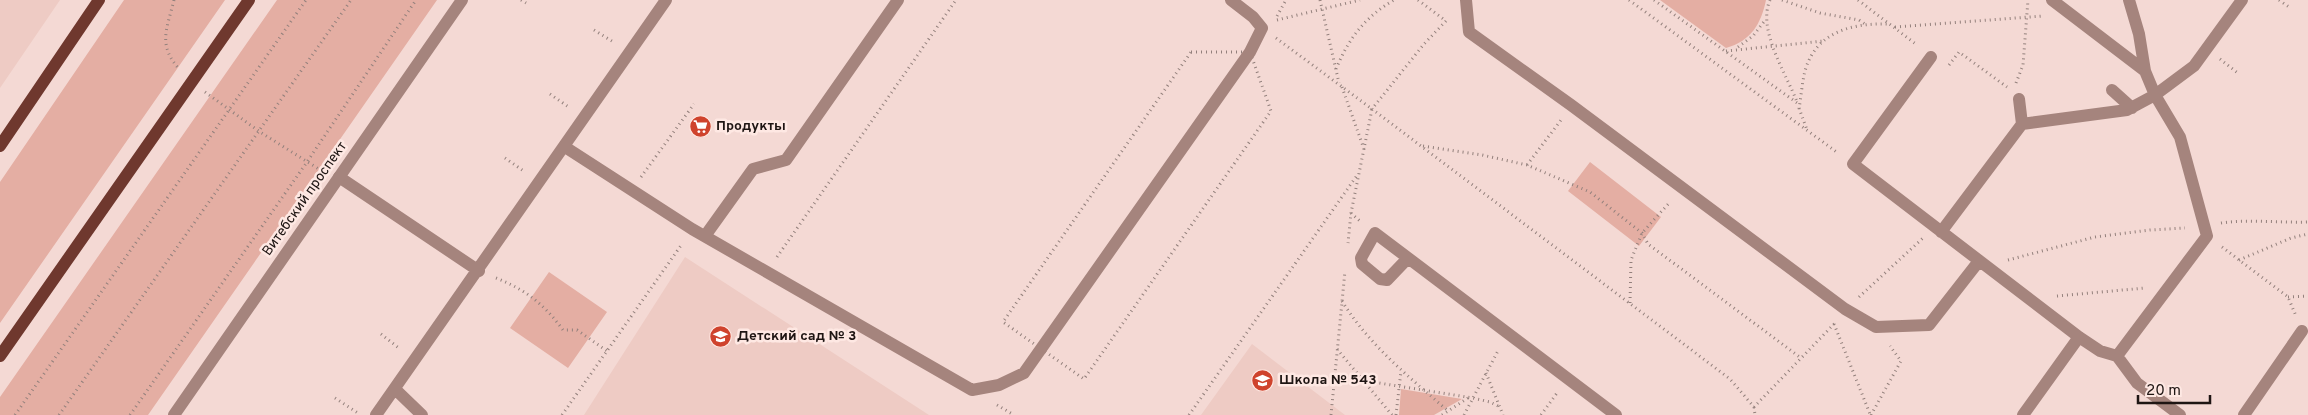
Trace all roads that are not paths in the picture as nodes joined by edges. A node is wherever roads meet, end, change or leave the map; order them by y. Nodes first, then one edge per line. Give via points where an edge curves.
1 (99, 0) edge
2 (249, 0) edge
3 (462, 0) edge
4 (666, 0) edge
5 (898, 0) edge
6 (1231, 0) edge
7 (1466, 0) edge
8 (2052, 0) edge
9 (2129, 0) edge
10 (2242, 0) edge
11 (1932, 57) road end
12 (2145, 70) junction
13 (2112, 90) dead end
14 (2016, 95) road end
15 (2155, 95) junction
16 (2132, 108) junction
17 (2022, 124) junction
18 (0, 146) edge
19 (565, 147) junction
20 (339, 177) junction
21 (1938, 230) junction
22 (705, 236) junction
23 (1408, 258) dead end
24 (1979, 261) junction
25 (478, 271) junction
26 (2302, 331) road end
27 (2079, 337) junction
28 (0, 356) edge
29 (2117, 356) junction
30 (395, 389) junction
31 (174, 415) edge
32 (376, 415) edge
33 (422, 415) edge
34 (1616, 415) edge
35 (2022, 415) edge
36 (2180, 415) edge
37 (2244, 415) edge

1 - 18 main road
2 - 28 main road
3 - 20 street, Витебский проспект
4 - 19 street
5 - 22 street via 786,160 753,169
6 - 22 street via 1262,28 1250,52 1024,373 999,385 972,390
7 - 24 street via 1469,32 1845,310 1876,327 1929,325
8 - 12 street
9 - 12 street
10 - 15 street via 2194,66
11 - 21 street via 1853,164
12 - 15 street
13 - 16 street
14 - 17 street
15 - 16 street
15 - 29 street via 2180,137 2205,231
16 - 17 street
17 - 21 street
19 - 22 street
19 - 25 street
20 - 25 street
20 - 31 street, Витебский проспект
21 - 24 street
23 - 34 street
24 - 27 street
25 - 30 street
26 - 37 street
27 - 29 street via 2100,351
27 - 35 street
29 - 36 street via 2136,383
30 - 32 street
30 - 33 street

